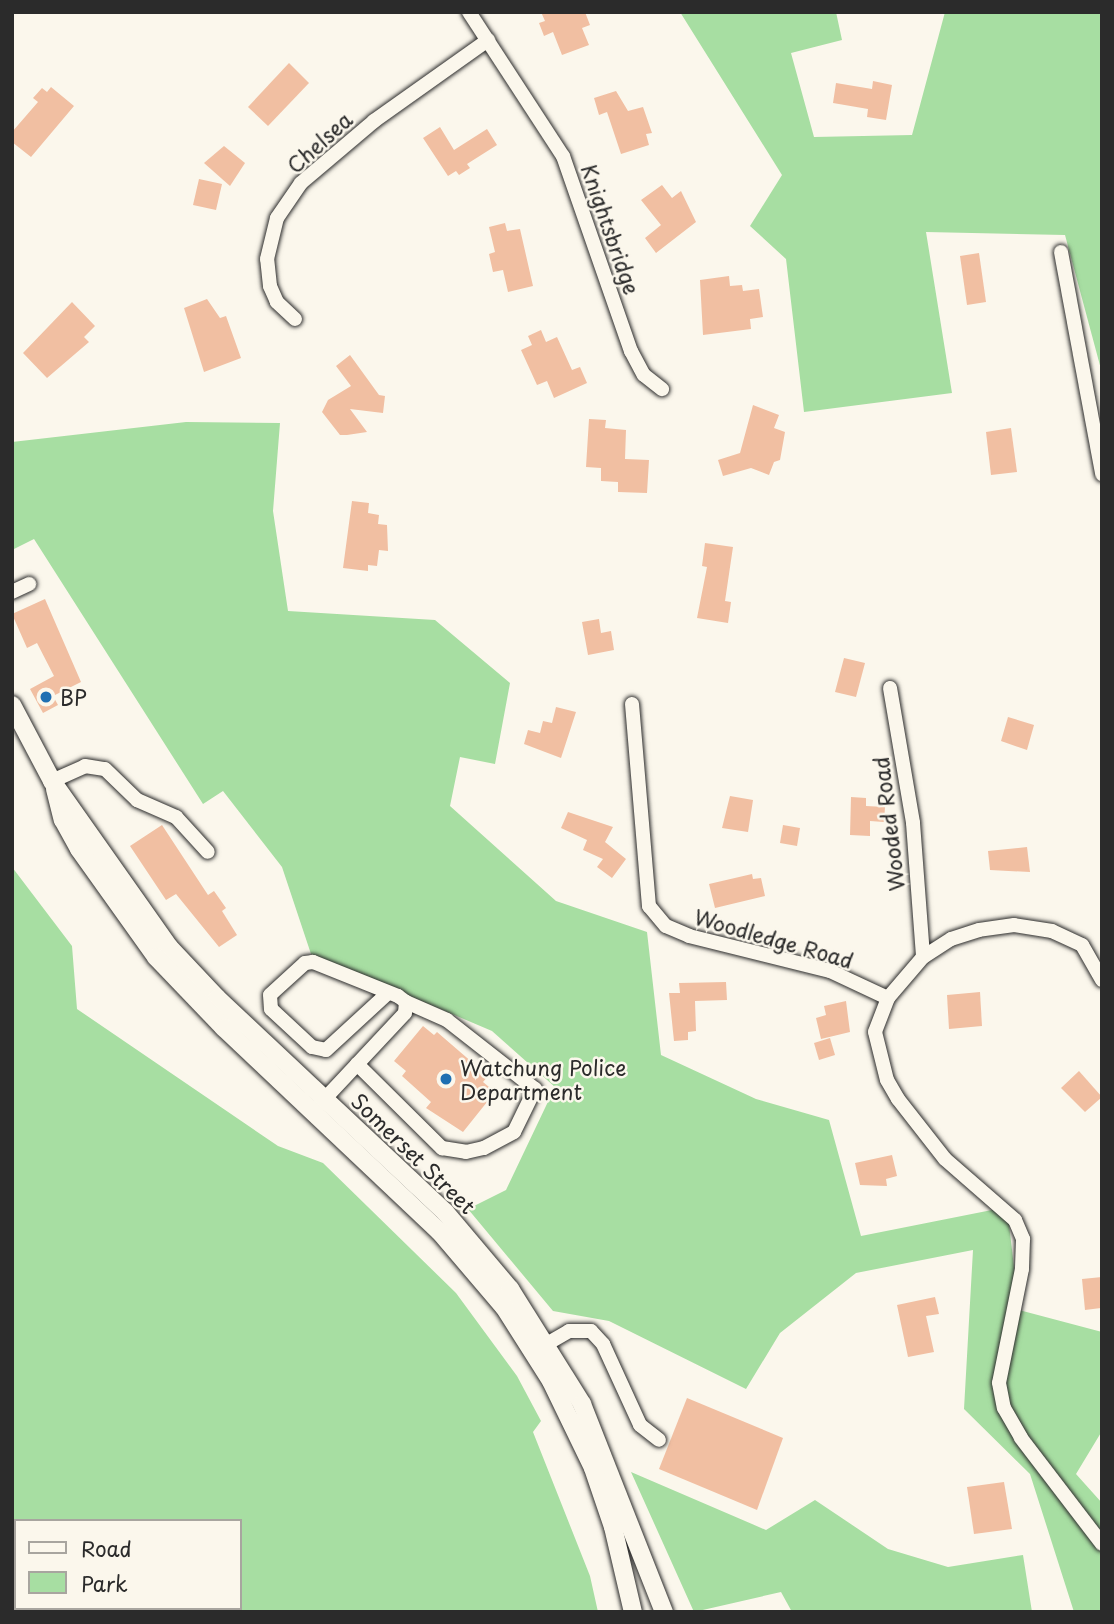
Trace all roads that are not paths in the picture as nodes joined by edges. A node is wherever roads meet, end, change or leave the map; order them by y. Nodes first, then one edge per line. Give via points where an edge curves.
1 (469, 12) edge
2 (488, 40) junction
3 (1061, 253) dead end
4 (295, 319) dead end
5 (662, 390) dead end
6 (1102, 474) edge
7 (29, 584) dead end
8 (12, 592) edge
9 (890, 688) dead end
10 (632, 704) dead end
11 (12, 705) edge
12 (52, 781) junction
13 (208, 852) dead end
14 (923, 957) junction
15 (1102, 980) edge
16 (388, 993) junction
17 (888, 998) junction
18 (406, 1002) junction
19 (357, 1064) junction
20 (318, 1105) junction
21 (540, 1347) junction
22 (659, 1440) dead end
23 (1102, 1544) edge
24 (633, 1612) edge
25 (663, 1612) edge

1 - 2 street, Knightsbridge
2 - 4 street, Chelsea via 374,121 301,183 277,218 267,259 273,294
2 - 5 street, Knightsbridge via 563,156 631,351 644,375
3 - 6 street
7 - 8 street
9 - 14 street, Wooded Road via 913,823
10 - 17 street, Woodledge Road via 649,906 666,926 689,936 830,971
11 - 12 main road, Somerset Street
12 - 13 street via 85,766 106,769 137,800 176,817
12 - 20 main road, Somerset Street via 169,947
14 - 15 street via 951,939 1014,925 1052,931 1082,945
14 - 17 street
16 - 16 street via 313,962 296,971 270,995 269,1002 312,1047 326,1050
16 - 18 street
17 - 23 street via 876,1032 887,1080 945,1159 1003,1207 1023,1239 1022,1269 999,1383 1004,1408 1021,1438
18 - 19 street via 405,1013
18 - 19 street via 446,1020 535,1089 514,1132 466,1152 442,1148
19 - 20 street
20 - 21 main road, Somerset Street via 461,1253
21 - 22 street via 569,1331 591,1331 603,1343 640,1425
21 - 24 main road, Somerset Street via 596,1478 617,1538
21 - 25 main road, Somerset Street via 597,1438

